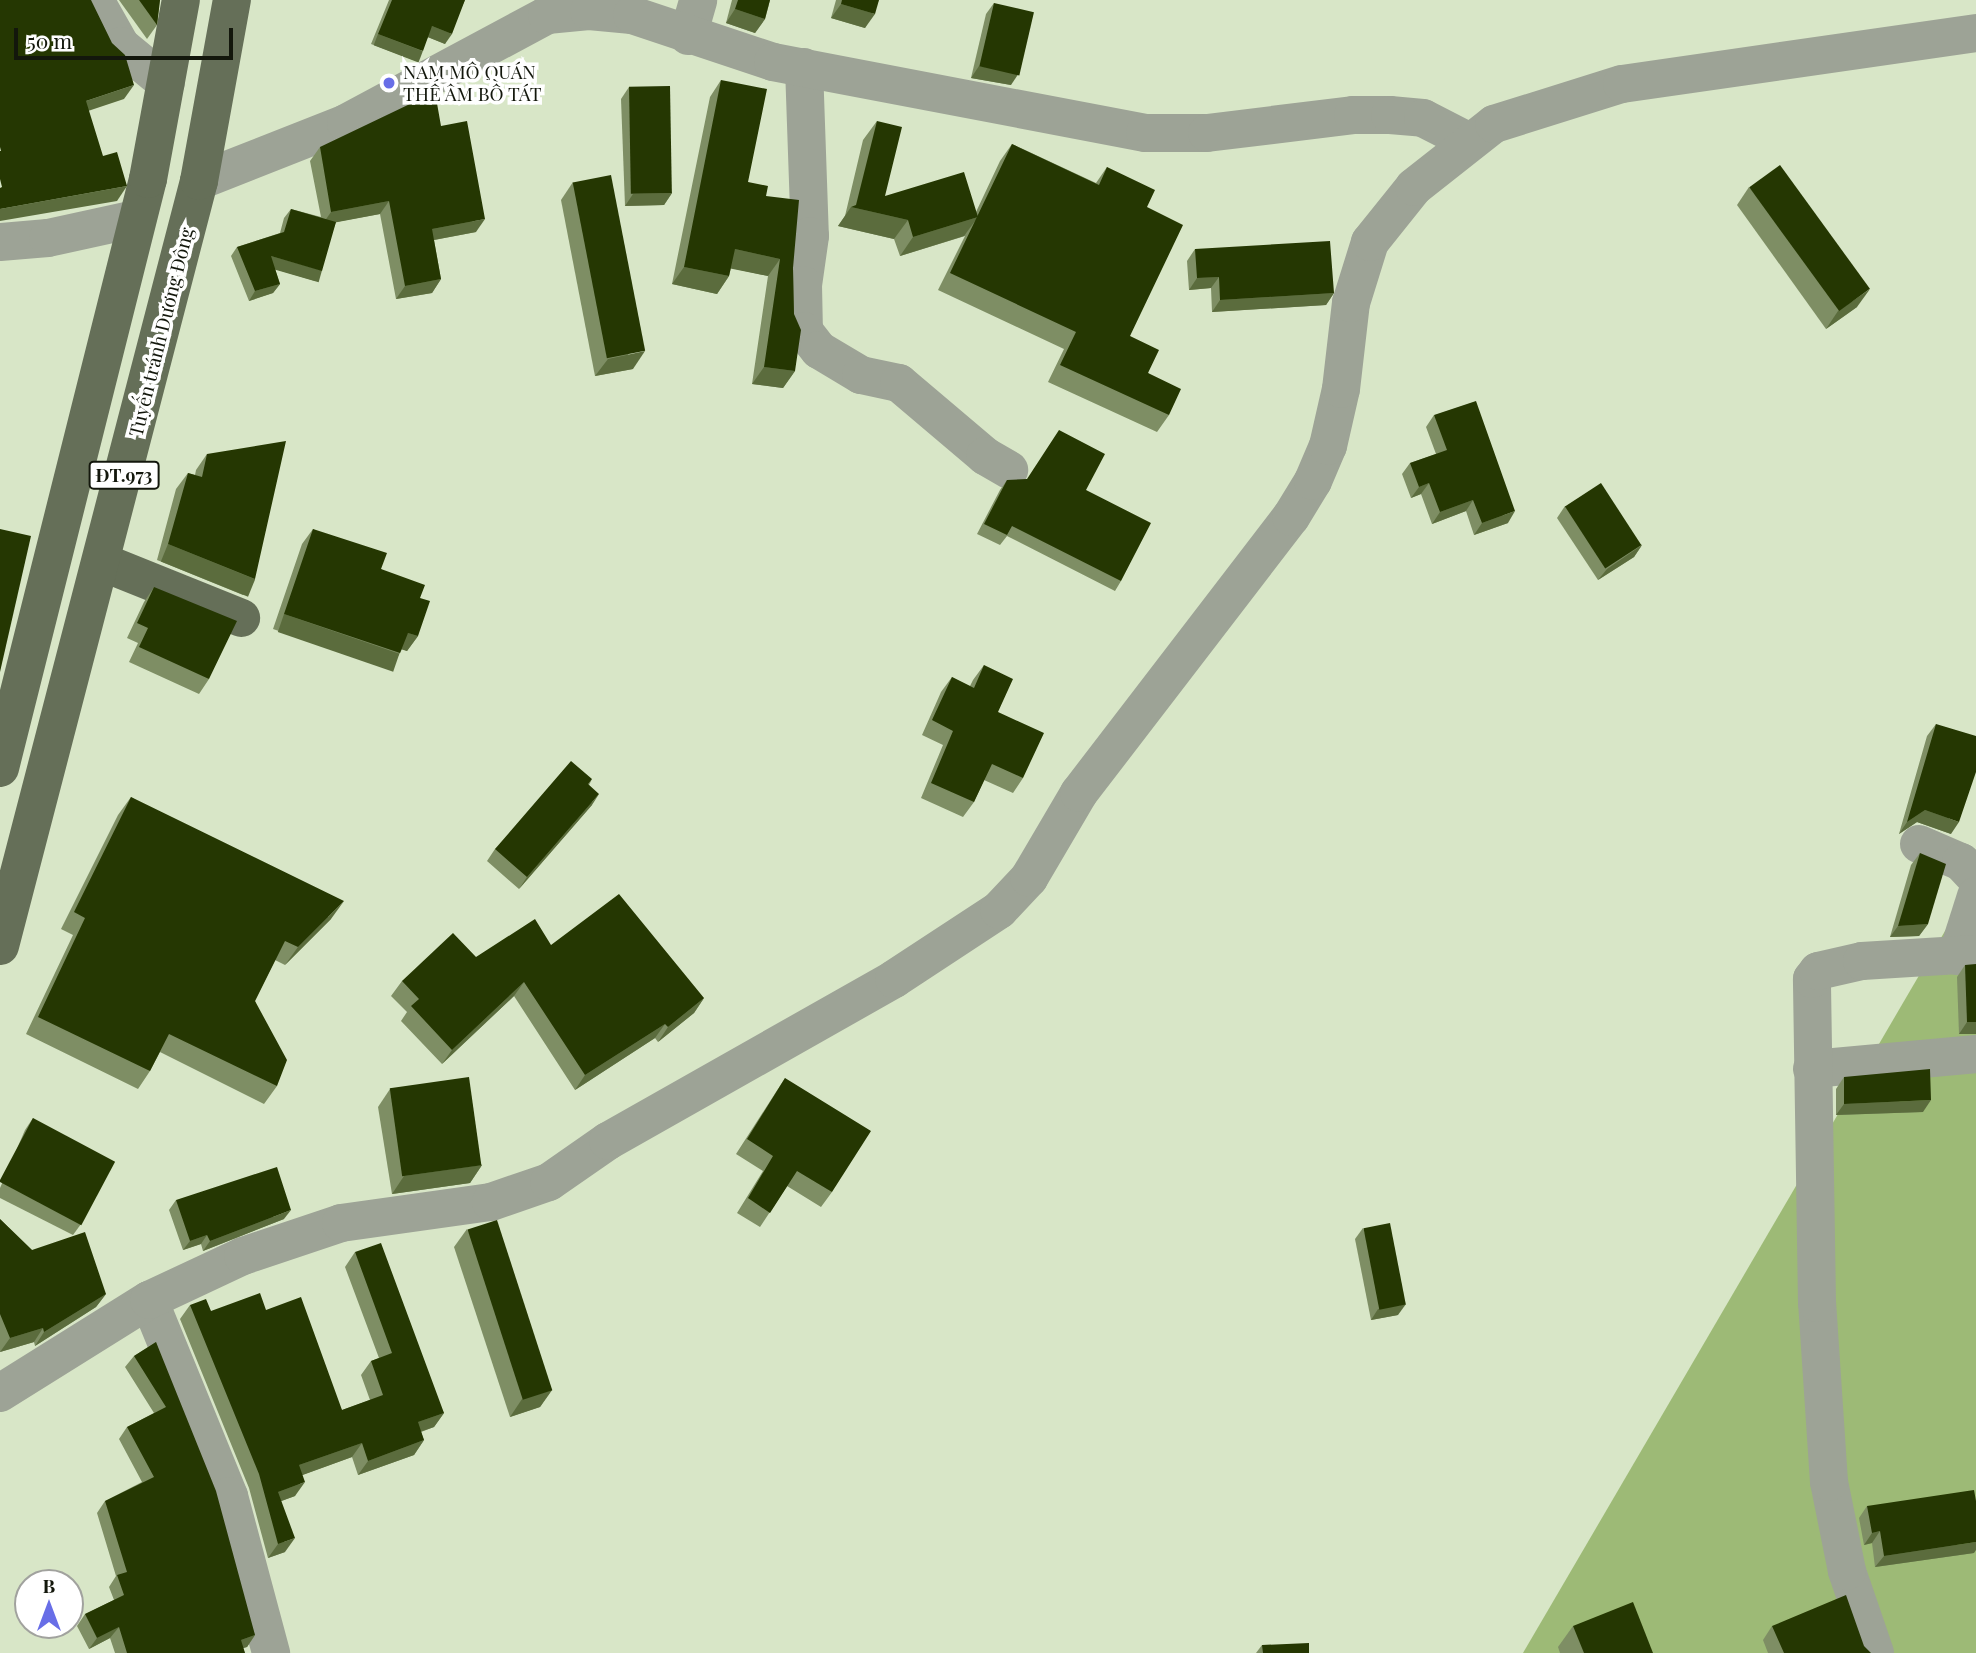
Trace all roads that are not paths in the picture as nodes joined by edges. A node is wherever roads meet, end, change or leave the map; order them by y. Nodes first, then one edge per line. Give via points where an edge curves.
1 (95, 0) edge
2 (181, 0) edge
3 (232, 0) edge
4 (693, 18) edge
5 (1976, 33) edge
6 (804, 67) junction
7 (166, 83) junction
8 (1470, 142) junction
9 (148, 179) junction
10 (200, 181) junction
11 (135, 219) junction
12 (0, 242) edge
13 (1009, 470) dead end
14 (102, 562) junction
15 (242, 618) dead end
16 (0, 768) edge
17 (1919, 844) dead end
18 (1976, 878) edge
19 (1976, 896) edge
20 (0, 946) edge
21 (1966, 955) edge
22 (1976, 1054) edge
23 (1812, 1069) junction
24 (149, 1300) junction
25 (0, 1393) edge
26 (271, 1653) edge
27 (1875, 1653) edge

1 - 7 street via 121,46
2 - 7 main road, ĐT.973
3 - 10 main road, Tuyến tránh Dương Đông / ĐT.973
4 - 6 street
4 - 10 street via 589,11 547,15 346,123
5 - 8 street via 1622,84 1494,124
6 - 8 street via 1145,133 1207,134 1353,115 1390,115 1423,118
6 - 13 street via 810,236 803,285 804,331 819,350 861,374 899,383 985,456
7 - 9 main road, ĐT.973
8 - 24 street via 1413,187 1370,242 1351,303 1341,388 1328,446 1291,517 1079,793 1028,878 999,910 894,979 619,1134 549,1182 491,1202 341,1223 243,1256
9 - 10 main road
9 - 11 main road, ĐT.973
10 - 14 main road, Tuyến tránh Dương Đông / ĐT.973
11 - 12 street via 48,238
11 - 16 main road, ĐT.973
14 - 15 main road
14 - 20 main road, Tuyến tránh Dương Đông / ĐT.973
17 - 18 street via 1961,862
19 - 21 street
21 - 23 street via 1863,961 1818,971 1812,979 1810,999
22 - 23 street
23 - 27 street via 1817,1303 1829,1482 1847,1571
24 - 25 street
24 - 26 street via 229,1496

